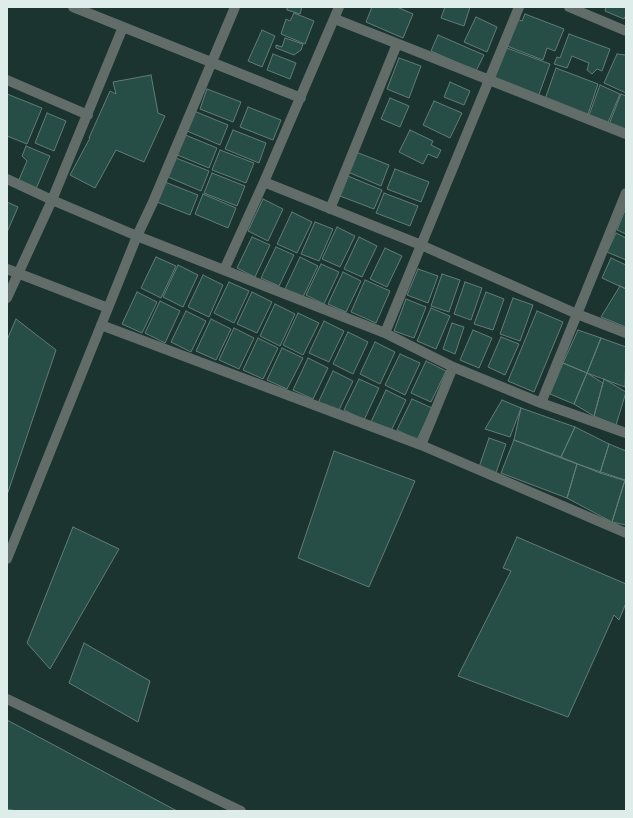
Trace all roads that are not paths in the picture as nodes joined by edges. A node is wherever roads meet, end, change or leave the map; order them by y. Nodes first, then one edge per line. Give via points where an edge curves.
1 (73, 7) edge
2 (235, 7) edge
3 (339, 7) edge
4 (519, 7) edge
5 (569, 7) edge
6 (335, 19) junction
7 (123, 28) junction
8 (626, 31) edge
9 (397, 44) junction
10 (212, 63) junction
11 (7, 80) edge
12 (489, 80) junction
13 (301, 98) junction
14 (88, 115) junction
15 (626, 134) edge
16 (7, 179) edge
17 (264, 182) junction
18 (626, 193) edge
19 (52, 200) junction
20 (330, 209) junction
21 (137, 236) junction
22 (421, 245) junction
23 (7, 269) edge
24 (224, 270) junction
25 (19, 274) junction
26 (7, 298) edge
27 (108, 308) junction
28 (577, 314) junction
29 (101, 325) junction
30 (385, 333) junction
31 (626, 333) edge
32 (453, 367) junction
33 (541, 403) junction
34 (626, 433) edge
35 (421, 445) junction
36 (626, 533) edge
37 (7, 559) edge
38 (7, 699) edge
39 (241, 811) edge

1 - 7 street
2 - 10 street
3 - 6 street
4 - 12 street
5 - 8 street
6 - 9 street
6 - 13 street
7 - 10 street
7 - 14 street
9 - 12 street
9 - 20 street
10 - 13 street
10 - 21 street
11 - 14 street
12 - 15 street
12 - 22 street
13 - 17 street
14 - 19 street
16 - 19 street
17 - 20 street
17 - 24 street
18 - 28 street
19 - 21 street
19 - 25 street
20 - 22 street
21 - 24 street
21 - 27 street
22 - 28 street
22 - 30 street
23 - 25 street
24 - 30 street
25 - 26 street
25 - 27 street
27 - 29 street
28 - 31 street
28 - 33 street
29 - 35 street
29 - 37 street
30 - 32 street
32 - 33 street
32 - 35 street
33 - 34 street
35 - 36 street
38 - 39 street

